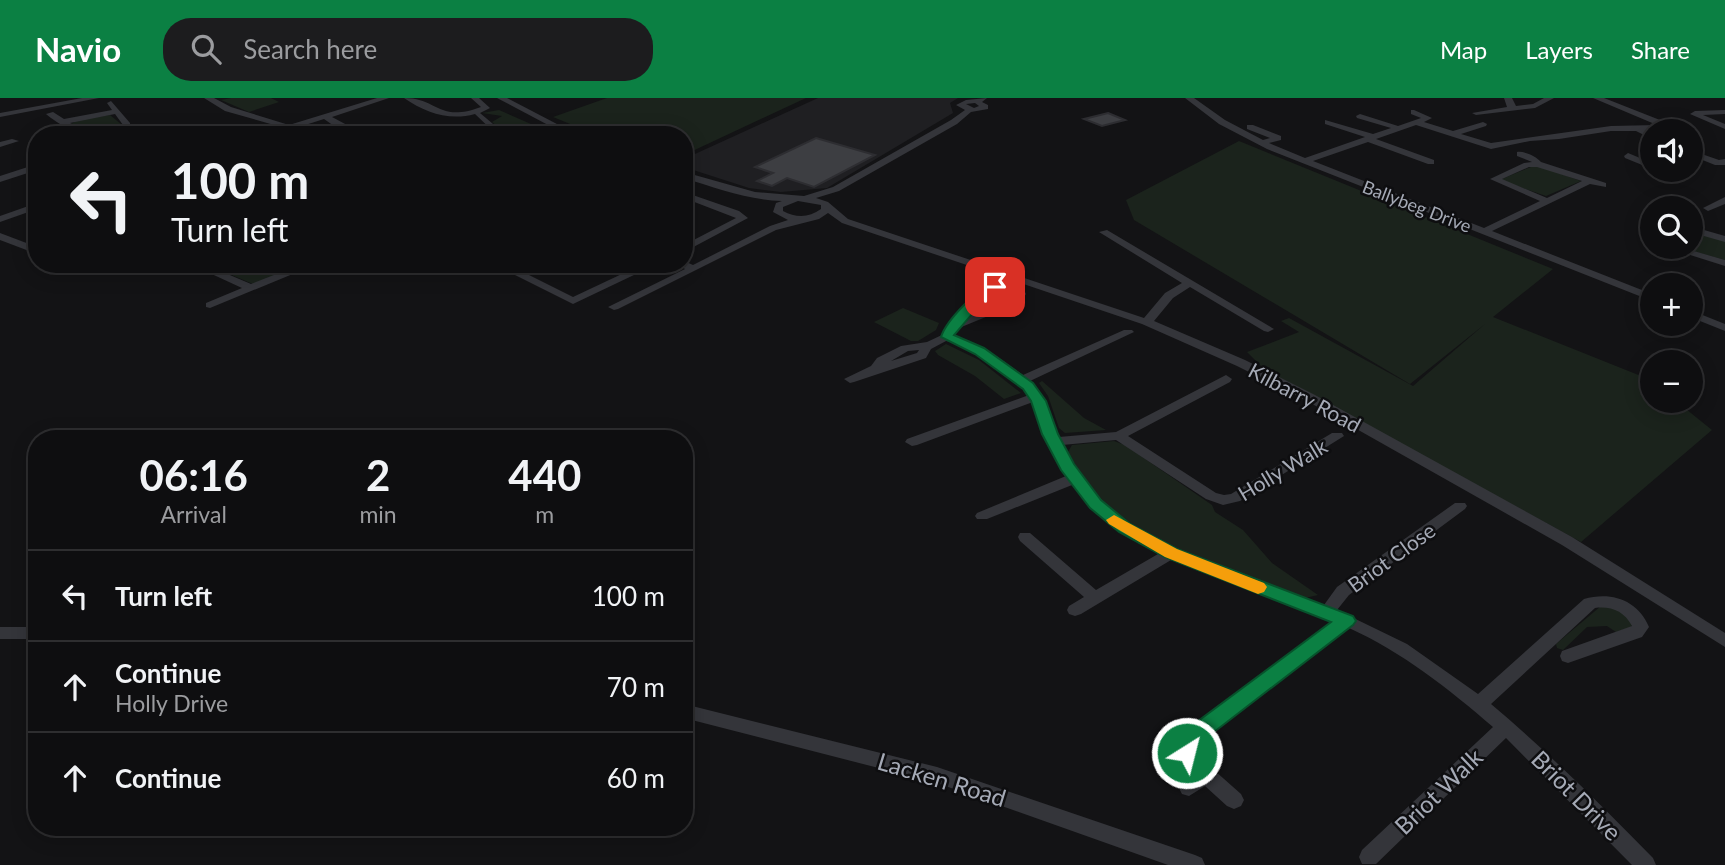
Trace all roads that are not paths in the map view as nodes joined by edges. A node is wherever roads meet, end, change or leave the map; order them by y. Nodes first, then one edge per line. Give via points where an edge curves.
1 (95, 98) edge
2 (208, 98) edge
3 (385, 98) edge
4 (408, 98) edge
5 (475, 98) edge
6 (501, 98) edge
7 (1189, 98) edge
8 (1508, 98) edge
9 (1550, 98) edge
10 (1597, 98) edge
11 (981, 100) edge
12 (12, 102) dead end
13 (111, 103) dead end
14 (1509, 109) junction
15 (116, 112) junction
16 (1414, 112) dead end
17 (1725, 112) edge
18 (14, 113) junction
19 (1476, 113) dead end
20 (50, 114) dead end
21 (0, 115) edge
22 (499, 116) dead end
23 (1360, 116) dead end
24 (324, 117) junction
25 (61, 122) junction
26 (1328, 122) dead end
27 (1416, 122) junction
28 (1483, 124) dead end
29 (70, 126) edge
30 (128, 126) edge
31 (279, 126) edge
32 (307, 126) edge
33 (342, 126) edge
34 (492, 126) edge
35 (555, 126) edge
36 (1250, 127) dead end
37 (1725, 127) edge
38 (1398, 128) junction
39 (1638, 129) joint
40 (1453, 134) junction
41 (1370, 138) junction
42 (15, 140) dead end
43 (1262, 144) junction
44 (0, 145) edge
45 (1520, 154) dead end
46 (1628, 156) dead end
47 (1703, 157) edge
48 (1640, 160) edge
49 (1304, 161) junction
50 (1431, 162) dead end
51 (1723, 163) edge
52 (1538, 164) junction
53 (28, 170) edge
54 (693, 178) edge
55 (0, 179) edge
56 (1589, 181) junction
57 (1603, 185) dead end
58 (836, 189) junction
59 (756, 196) junction
60 (693, 198) edge
61 (800, 198) junction
62 (1545, 200) junction
63 (1725, 200) edge
64 (826, 205) junction
65 (28, 208) edge
66 (1708, 208) dead end
67 (780, 214) junction
68 (0, 219) edge
69 (803, 219) junction
70 (851, 223) junction
71 (773, 228) junction
72 (1104, 232) dead end
73 (1483, 232) junction
74 (1703, 233) edge
75 (0, 236) edge
76 (1725, 239) edge
77 (693, 244) edge
78 (28, 247) edge
79 (1703, 257) edge
80 (1725, 263) edge
81 (693, 265) edge
82 (216, 273) edge
83 (289, 273) edge
84 (520, 273) edge
85 (633, 273) edge
86 (677, 273) edge
87 (1190, 283) junction
88 (251, 288) junction
89 (1640, 293) edge
90 (210, 305) dead end
91 (614, 307) dead end
92 (1703, 317) edge
93 (1146, 322) junction
94 (1722, 324) edge
95 (1268, 328) dead end
96 (1128, 332) dead end
97 (949, 333) junction
98 (850, 379) dead end
99 (1226, 379) dead end
100 (1022, 380) junction
101 (1037, 397) junction
102 (1119, 436) junction
103 (1337, 436) dead end
104 (912, 442) dead end
105 (1054, 442) junction
106 (1075, 478) junction
107 (1461, 506) dead end
108 (982, 516) dead end
109 (1025, 537) dead end
110 (1171, 553) junction
111 (1095, 598) junction
112 (1075, 611) dead end
113 (1328, 613) junction
114 (1347, 621) junction
115 (0, 633) edge
116 (28, 633) edge
117 (1725, 641) edge
118 (1568, 656) dead end
119 (1480, 703) junction
120 (693, 713) edge
121 (1506, 726) junction
122 (1205, 775) junction
123 (1189, 788) dead end
124 (1234, 800) dead end
125 (1369, 857) dead end
126 (1195, 865) edge
127 (1646, 865) edge

1 - 18 street
2 - 31 street
3 - 24 street
4 - 5 street via 448,117 486,108
6 - 35 street
7 - 43 street, Ballybeg Drive
8 - 14 street via 1513,107
9 - 14 street via 1535,106
10 - 39 street via 1662,125
11 - 58 street via 985,107 969,110
12 - 18 street
13 - 15 street
14 - 19 street
15 - 25 street
15 - 30 street
16 - 27 street via 1428,118
17 - 37 street via 1694,114
18 - 21 street
20 - 25 street
22 - 34 street via 482,117
23 - 38 street
24 - 32 street
24 - 33 street
25 - 29 street
26 - 41 street
27 - 38 street
27 - 40 street
28 - 40 street
36 - 43 street via 1278,138
38 - 41 street
39 - 40 street via 1493,147
41 - 49 street
41 - 50 street
42 - 44 street
43 - 49 street, Ballybeg Drive
45 - 52 street
46 - 48 street
47 - 51 street
49 - 73 street, Ballybeg Drive
52 - 56 street
52 - 62 street via 1494,179
53 - 55 street
54 - 59 street
56 - 57 street
56 - 62 street
58 - 61 street
58 - 64 street
59 - 61 street
59 - 67 street
60 - 77 street via 743,218
61 - 64 street, Kilbarry Road
61 - 67 street via 779,205
62 - 73 street
63 - 66 street
64 - 69 street via 820,216
64 - 70 street, Kilbarry Road via 833,215
65 - 68 street
67 - 69 street, Kilbarry Road
67 - 71 street
69 - 70 street, Kilbarry Road
69 - 71 street
70 - 93 street, Kilbarry Road
71 - 81 street
72 - 87 street
73 - 89 street, Ballybeg Drive
74 - 76 street
75 - 78 street
79 - 80 street
82 - 88 street
83 - 88 street
84 - 85 street via 573,301
86 - 91 street
87 - 93 street via 1168,293
87 - 95 street
88 - 90 street
92 - 94 street
93 - 117 street, Kilbarry Road via 1311,398 1567,541
96 - 100 street
97 - 97 street via 1014,302 1021,294 990,288
97 - 98 street via 929,345 905,348
97 - 100 street
99 - 102 street
100 - 101 street
101 - 104 street
101 - 105 street, Briot Drive
102 - 103 street, Holly Walk via 1208,495 1227,500
102 - 105 street
105 - 106 street, Briot Drive
106 - 108 street
106 - 110 street, Briot Drive via 1112,519
107 - 113 street, Briot Close via 1339,595
109 - 111 street
110 - 111 street
110 - 113 street, Briot Drive
111 - 112 street
113 - 114 street, Briot Drive
114 - 119 street, Briot Drive via 1410,654
114 - 122 street via 1191,738 1187,753
115 - 116 street
118 - 119 street via 1636,633 1641,627 1639,619 1615,604 1590,603
119 - 121 street, Briot Drive
120 - 126 street, Lacken Road via 937,775
121 - 125 street, Briot Walk
121 - 127 street, Briot Drive
122 - 123 street
122 - 124 street

